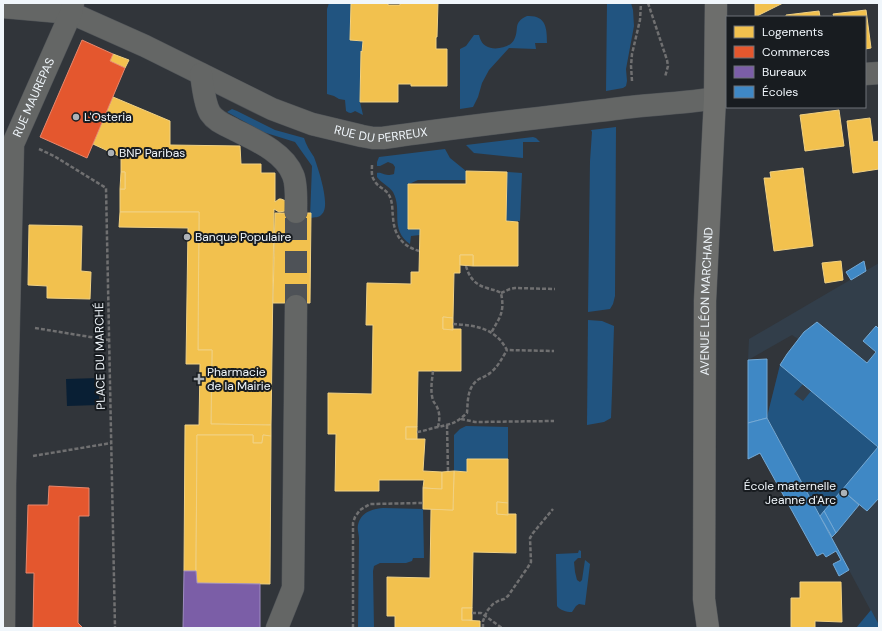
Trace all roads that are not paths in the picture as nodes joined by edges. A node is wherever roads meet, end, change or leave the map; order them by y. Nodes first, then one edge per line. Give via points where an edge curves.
1 (716, 3) edge
2 (3, 7) edge
3 (72, 8) edge
4 (879, 73) edge
5 (201, 74) junction
6 (866, 74) edge
7 (721, 97) edge
8 (296, 212) tunnel mouth
9 (7, 223) edge
10 (296, 306) tunnel mouth
11 (704, 599) junction
12 (4, 628) edge
13 (277, 628) edge
14 (693, 628) edge
15 (708, 628) edge

1 - 7 main road, AVENUE LÉON MARCHAND
2 - 3 street, RUE DU PERREUX
3 - 5 street, RUE DU PERREUX
3 - 9 street, RUE MAUREPAS via 13,144
4 - 6 street
5 - 7 street, RUE DU PERREUX via 272,109 312,124 372,138
5 - 8 street via 210,112 217,121 261,143 285,162 293,175
7 - 11 main road, AVENUE LÉON MARCHAND via 705,301
9 - 12 street, RUE MAUREPAS
10 - 13 street via 292,588
11 - 14 main road, AVENUE LÉON MARCHAND
11 - 15 main road, AVENUE LÉON MARCHAND

